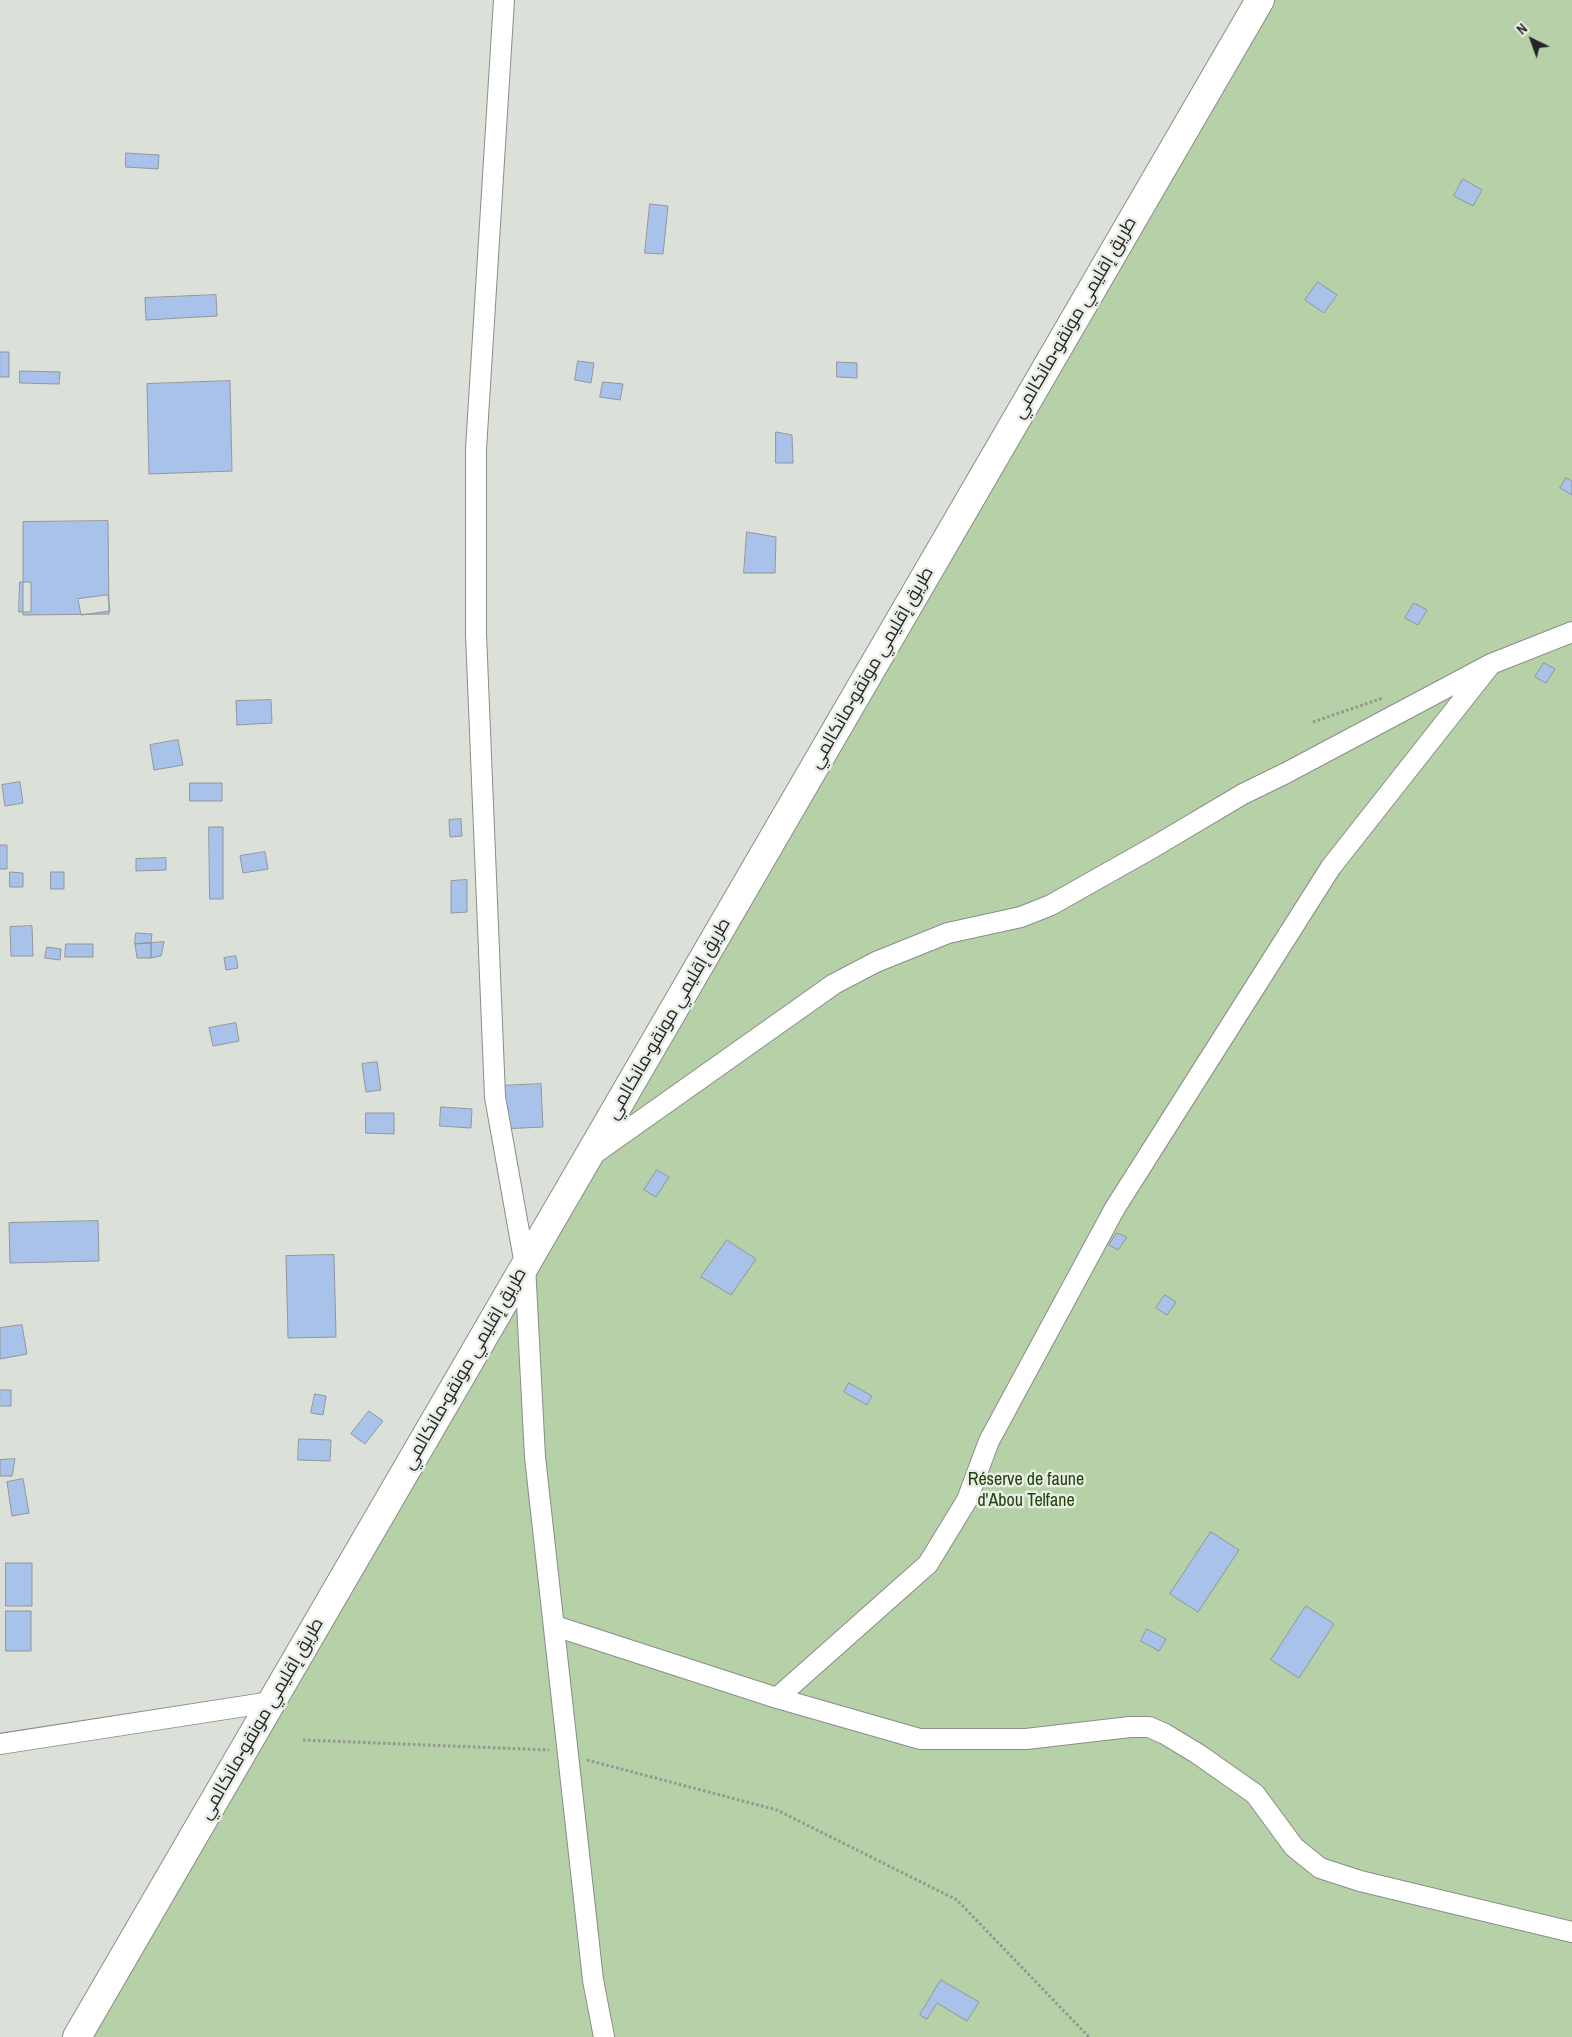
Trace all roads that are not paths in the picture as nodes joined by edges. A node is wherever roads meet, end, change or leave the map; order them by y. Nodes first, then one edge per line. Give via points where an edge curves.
1 (504, 0) edge
2 (1260, 0) edge
3 (1572, 632) edge
4 (1491, 664) junction
5 (588, 1159) junction
6 (525, 1265) junction
7 (555, 1626) junction
8 (777, 1698) junction
9 (271, 1702) junction
10 (0, 1744) edge
11 (1572, 1932) edge
12 (77, 2037) edge
13 (604, 2037) edge

1 - 6 street via 476,449 476,634 495,1097
2 - 5 highway, طريق إقليمي مونقو-مانكالمي
3 - 4 street
4 - 5 street via 1243,794 1052,905 1021,917 948,933 876,962 834,984
4 - 8 street via 1330,868 1115,1208 989,1441 967,1500 928,1564
5 - 6 highway, طريق إقليمي مونقو-مانكالمي
6 - 7 street via 535,1456
6 - 9 highway, طريق إقليمي مونقو-مانكالمي
7 - 8 street
7 - 13 street via 593,1980
8 - 11 street via 920,1739 1026,1739 1149,1727 1198,1754 1255,1794 1294,1847 1320,1868 1360,1881
9 - 10 street
9 - 12 highway, طريق إقليمي مونقو-مانكالمي

